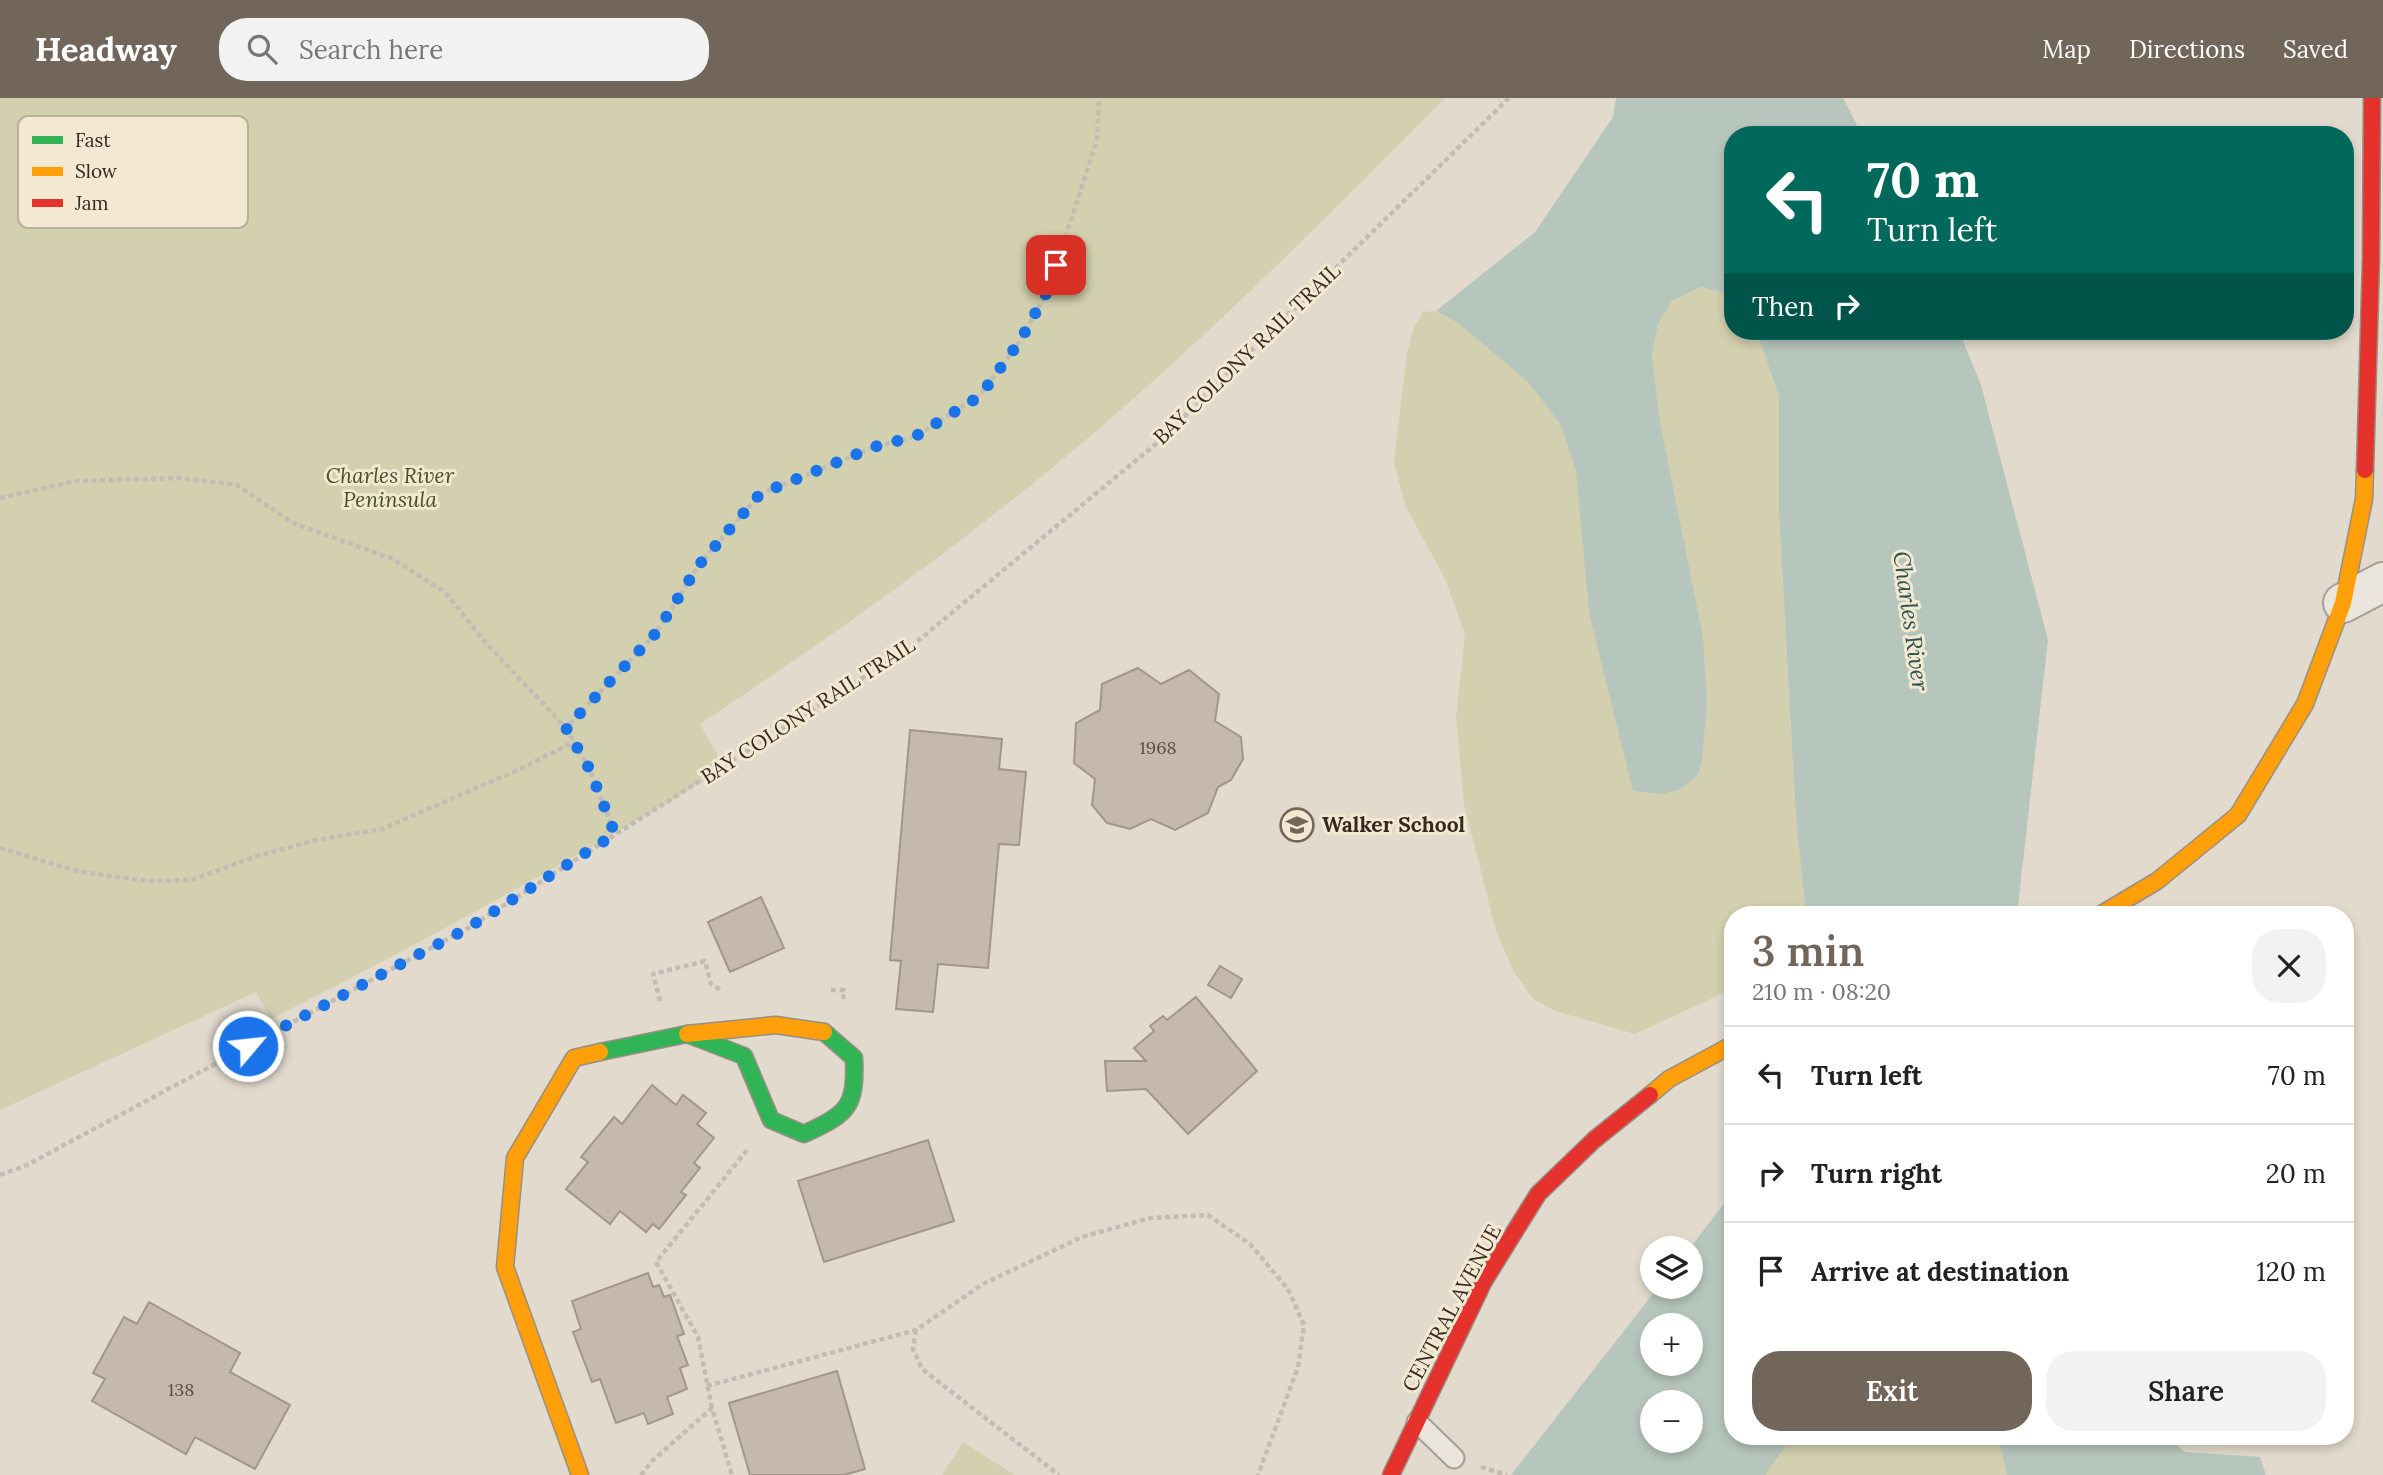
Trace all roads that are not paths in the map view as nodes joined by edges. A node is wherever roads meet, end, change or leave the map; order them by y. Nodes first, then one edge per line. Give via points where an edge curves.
1 (2372, 98) edge
2 (2377, 259) edge
3 (2373, 463) edge
4 (2383, 582) edge
5 (2343, 603) junction
6 (2115, 906) edge
7 (687, 1034) junction
8 (1724, 1049) edge
9 (1417, 1422) junction
10 (1454, 1458) dead end
11 (580, 1475) edge
12 (1391, 1475) edge

1 - 2 main road
2 - 3 main road
3 - 5 main road
4 - 5 street
5 - 6 main road via 2305,704 2238,815 2157,881
7 - 7 main road via 776,1025 823,1031 854,1058 856,1090 838,1118 804,1134 771,1120 744,1056
7 - 11 main road via 574,1058 515,1158 505,1267
8 - 9 main road, CENTRAL AVENUE via 1669,1079 1594,1140 1538,1194 1485,1281
9 - 10 lane
9 - 12 main road, CENTRAL AVENUE

